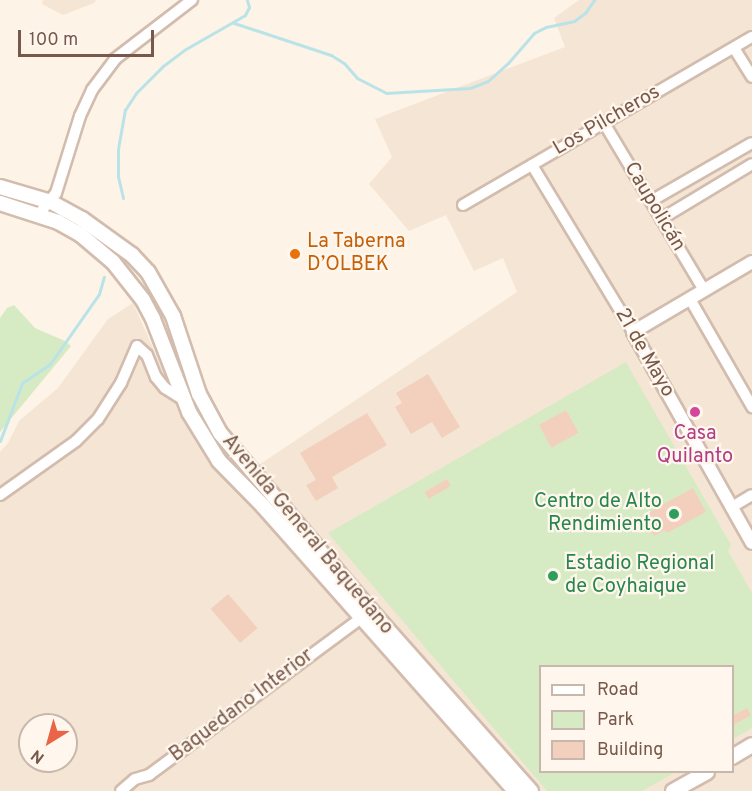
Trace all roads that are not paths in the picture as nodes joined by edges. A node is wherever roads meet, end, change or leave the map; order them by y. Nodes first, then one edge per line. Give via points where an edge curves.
1 (192, 0) edge
2 (752, 37) edge
3 (734, 48) junction
4 (752, 77) edge
5 (604, 123) junction
6 (752, 143) edge
7 (752, 164) edge
8 (532, 165) junction
9 (0, 187) edge
10 (651, 201) junction
11 (51, 202) junction
12 (0, 203) edge
13 (463, 205) dead end
14 (39, 214) junction
15 (661, 219) junction
16 (752, 262) edge
17 (704, 290) junction
18 (690, 299) junction
19 (633, 332) junction
20 (184, 400) junction
21 (752, 407) edge
22 (0, 495) edge
23 (752, 495) edge
24 (732, 507) junction
25 (752, 543) edge
26 (361, 618) junction
27 (752, 745) edge
28 (734, 755) edge
29 (703, 773) edge
30 (121, 791) edge
31 (515, 791) edge
32 (531, 791) edge
33 (673, 791) edge

1 - 11 street via 115,59 92,90
2 - 3 street, Los Pilcheros
3 - 4 street
3 - 5 street, Los Pilcheros
5 - 8 street, Los Pilcheros
5 - 10 street, Caupolicán
6 - 10 street
7 - 15 street
8 - 13 street, Los Pilcheros
8 - 19 street, 21 de Mayo
9 - 11 main road, Avenida General Baquedano
10 - 15 street, Caupolicán
11 - 14 street
11 - 32 main road, Avenida General Baquedano via 104,233 148,272 173,316 199,394 220,433
12 - 14 main road, Avenida General Baquedano
14 - 20 main road, Avenida General Baquedano via 97,247 127,279 153,319
15 - 17 street, Caupolicán
16 - 17 street
17 - 18 street
18 - 19 street
18 - 21 street
19 - 24 street, 21 de Mayo
20 - 22 street via 165,388 147,355 137,346 121,383 98,419 76,441
20 - 26 main road, Avenida General Baquedano via 219,461
23 - 24 street
24 - 25 street, 21 de Mayo
26 - 30 street, Baquedano Interior via 149,775 135,779
26 - 31 main road, Avenida General Baquedano
27 - 28 main road
29 - 33 main road

